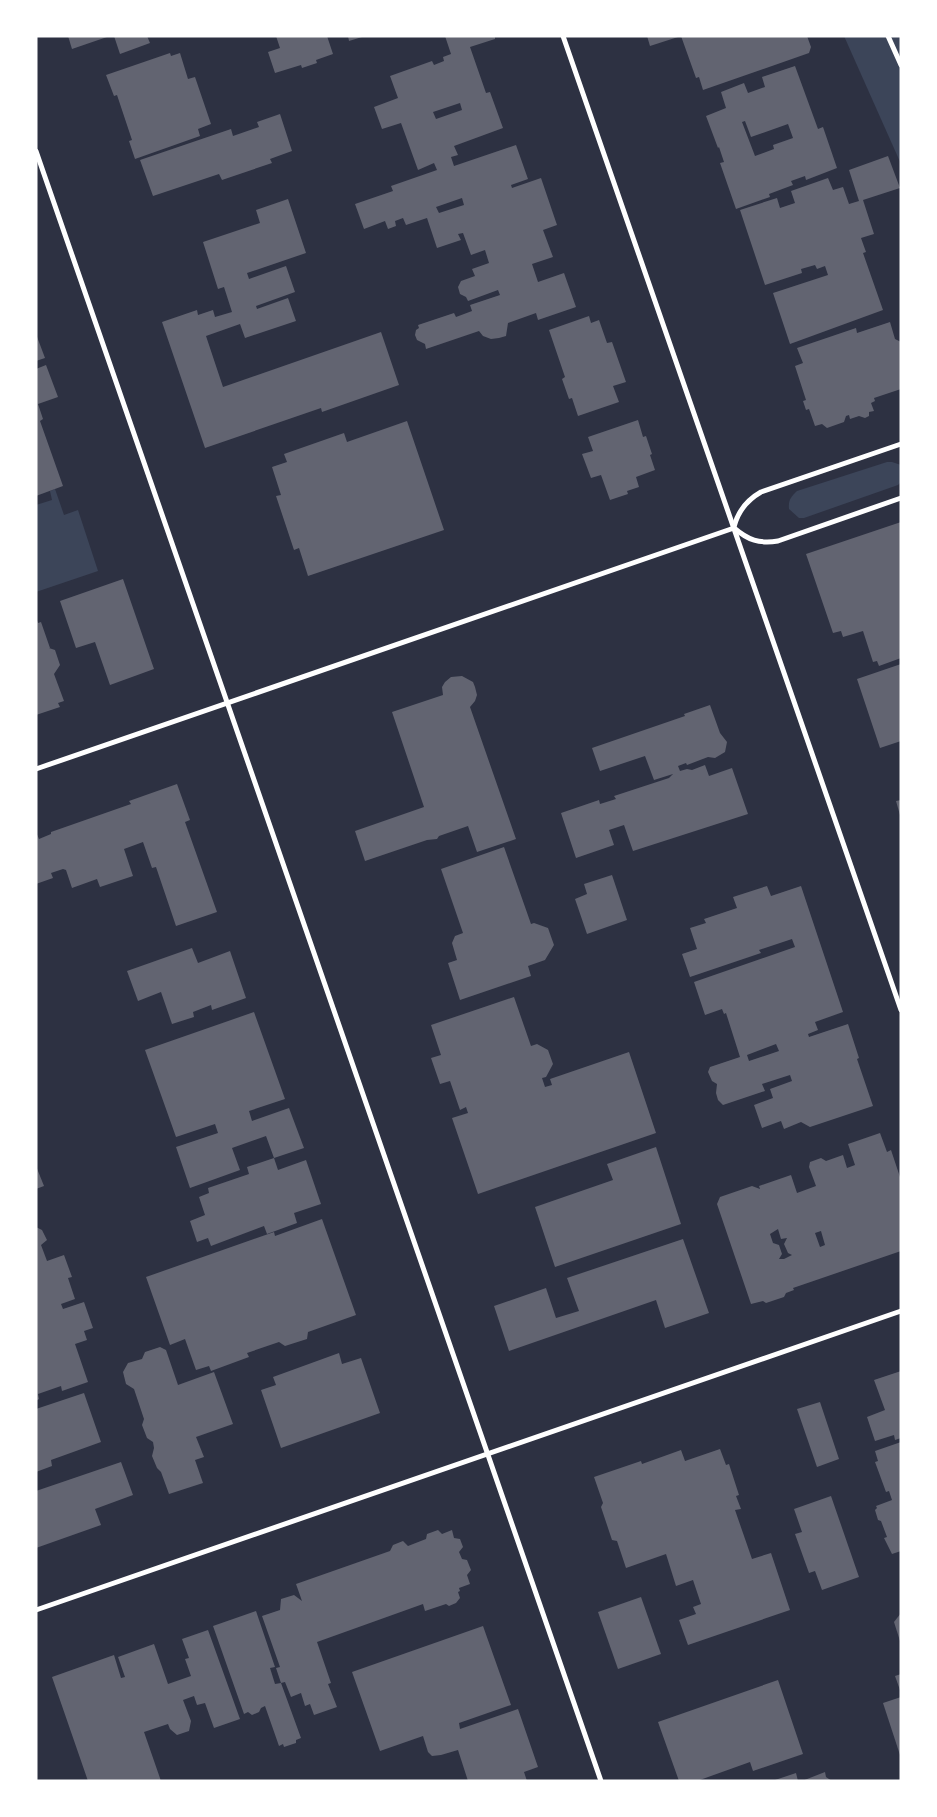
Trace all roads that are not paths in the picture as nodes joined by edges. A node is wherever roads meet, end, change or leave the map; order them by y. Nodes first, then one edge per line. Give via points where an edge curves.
1 (564, 36) edge
2 (888, 36) edge
3 (901, 65) edge
4 (36, 152) edge
5 (901, 444) edge
6 (901, 498) edge
7 (734, 528) junction
8 (228, 703) junction
9 (36, 769) edge
10 (901, 1010) edge
11 (901, 1311) edge
12 (488, 1454) junction
13 (36, 1610) edge
14 (601, 1781) edge

1 - 7 street
2 - 3 street
4 - 8 street
5 - 7 street via 761,492 751,498 737,515
6 - 7 street via 778,541 754,542
7 - 8 street
7 - 10 street
8 - 9 street
8 - 12 street
11 - 12 street
12 - 13 street
12 - 14 street

